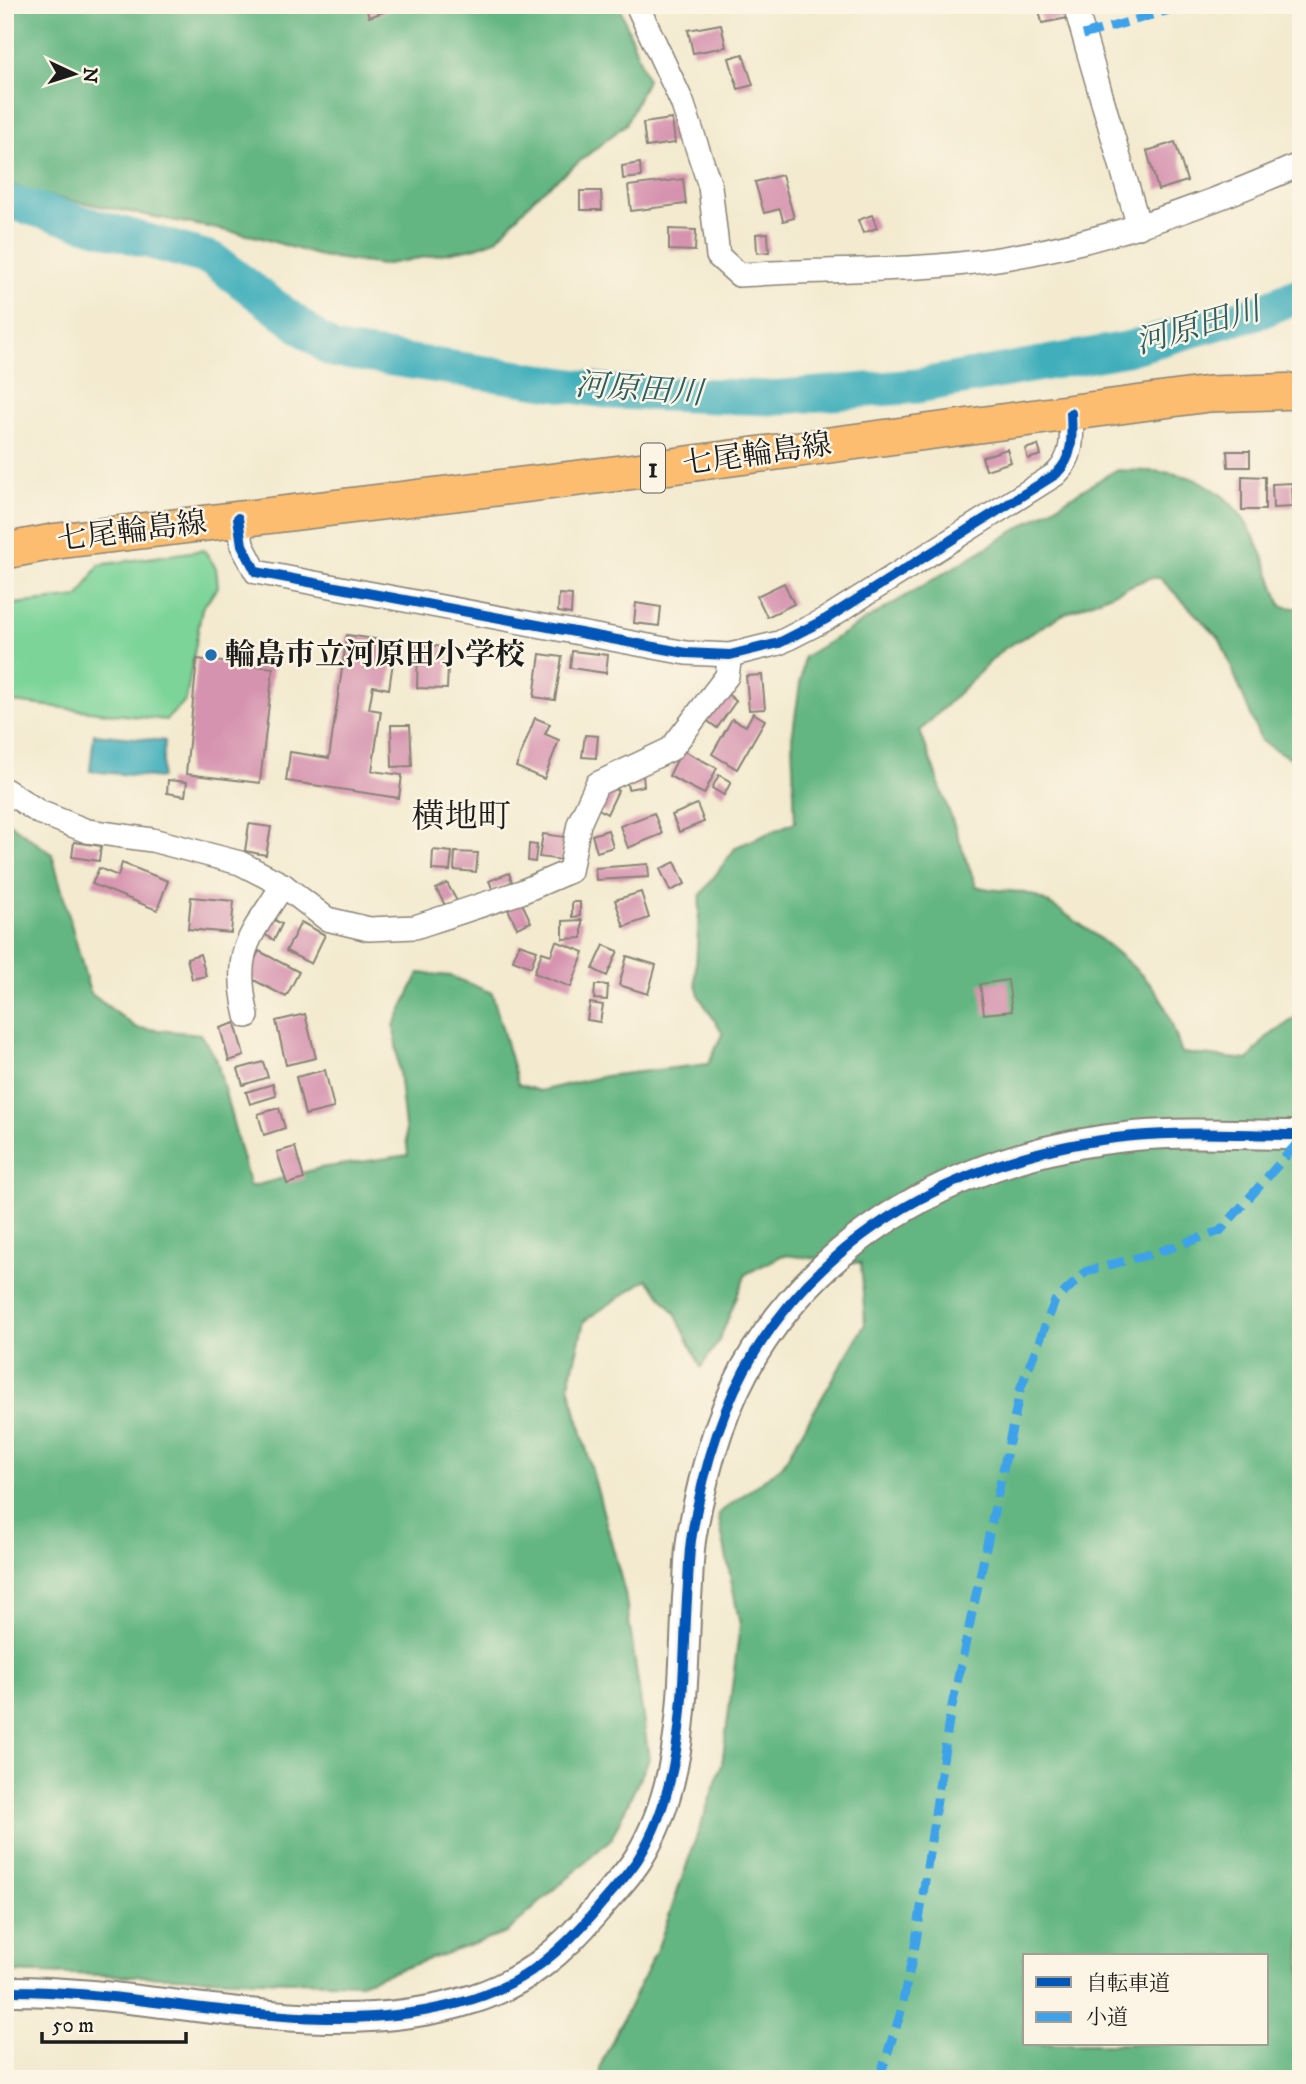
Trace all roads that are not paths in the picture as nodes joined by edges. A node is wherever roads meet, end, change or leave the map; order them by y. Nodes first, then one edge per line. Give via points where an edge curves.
1 (638, 5) edge
2 (1075, 5) edge
3 (1301, 164) edge
4 (1139, 227) junction
5 (1301, 391) edge
6 (1071, 414) junction
7 (238, 518) junction
8 (5, 551) edge
9 (730, 655) junction
10 (5, 790) edge
11 (283, 885) junction
12 (247, 1016) dead end
13 (1301, 1135) edge
14 (5, 1991) edge

1 - 4 street via 682,102 710,186 718,256 739,275 999,259
2 - 4 street
3 - 4 street
5 - 6 main road, 七尾輪島線 / 1 via 1209,394
6 - 7 main road, 七尾輪島線 / 1
6 - 9 street via 1072,446 1065,466 1056,474 825,619 779,643
7 - 8 main road, 七尾輪島線 / 1
7 - 9 street via 242,545 256,572 686,653
9 - 11 street via 727,676 671,749 597,784 579,824 570,871 458,914 403,928 369,929 327,919
10 - 11 street via 39,812 86,831 199,851 240,863
11 - 12 street via 241,953 239,982
13 - 14 street via 1137,1136 1017,1157 917,1197 860,1236 791,1302 754,1353 721,1423 691,1536 679,1731 666,1801 638,1860 570,1941 533,1973 475,1999 386,2018 330,2020 137,1999

